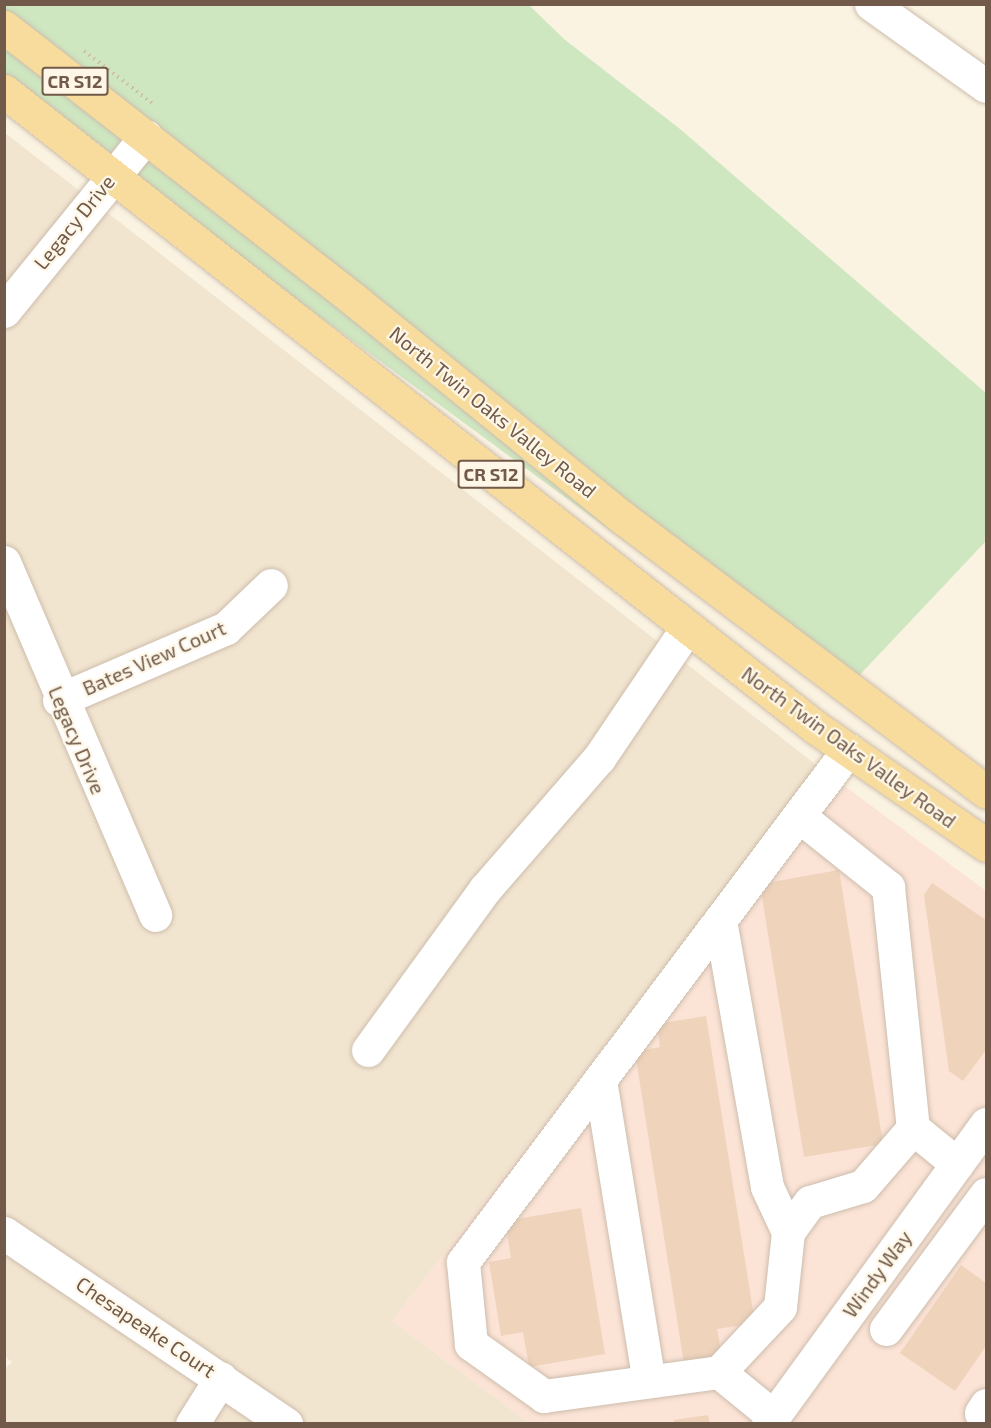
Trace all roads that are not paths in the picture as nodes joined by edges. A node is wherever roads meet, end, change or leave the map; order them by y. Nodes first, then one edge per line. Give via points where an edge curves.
1 (871, 4) edge
2 (4, 27) edge
3 (987, 86) edge
4 (4, 91) edge
5 (147, 136) junction
6 (114, 172) junction
7 (4, 311) edge
8 (4, 562) edge
9 (271, 585) dead end
10 (687, 628) junction
11 (59, 700) junction
12 (849, 750) junction
13 (987, 792) edge
14 (799, 816) junction
15 (987, 845) edge
16 (155, 915) dead end
17 (720, 920) junction
18 (368, 1050) dead end
19 (600, 1080) junction
20 (987, 1124) edge
21 (914, 1128) junction
22 (957, 1164) junction
23 (987, 1194) edge
24 (930, 1202) junction
25 (963, 1226) junction
26 (788, 1232) junction
27 (4, 1233) edge
28 (886, 1329) dead end
29 (719, 1372) junction
30 (221, 1378) junction
31 (649, 1381) junction
32 (987, 1405) edge
33 (987, 1418) edge
34 (771, 1420) edge
35 (192, 1424) edge
36 (286, 1424) edge

1 - 3 street
2 - 5 main road, North Twin Oaks Valley Road / CR S12
4 - 6 main road, North Twin Oaks Valley Road / CR S12
5 - 6 street, Legacy Drive
5 - 13 main road, North Twin Oaks Valley Road / CR S12 via 623,518
6 - 7 street, Legacy Drive
6 - 10 main road, North Twin Oaks Valley Road / CR S12
8 - 11 street, Legacy Drive
9 - 11 street, Bates View Court via 226,628
10 - 12 main road, North Twin Oaks Valley Road / CR S12
10 - 18 street via 599,758 485,889
11 - 16 street, Legacy Drive
12 - 14 street
12 - 15 main road, North Twin Oaks Valley Road / CR S12
14 - 17 street
14 - 21 street via 888,887
17 - 19 street
17 - 26 street via 767,1187
19 - 31 street
19 - 31 street via 463,1262 471,1344 544,1396
20 - 22 street, Windy Way
21 - 22 street
21 - 26 street via 864,1186 810,1202
22 - 24 street, Windy Way
23 - 25 street
24 - 25 street
24 - 34 street, Windy Way
25 - 28 street
26 - 29 street via 780,1307
27 - 30 street, Chesapeake Court
29 - 31 street
29 - 34 street
30 - 35 street
30 - 36 street, Chesapeake Court
32 - 33 street via 981,1413

